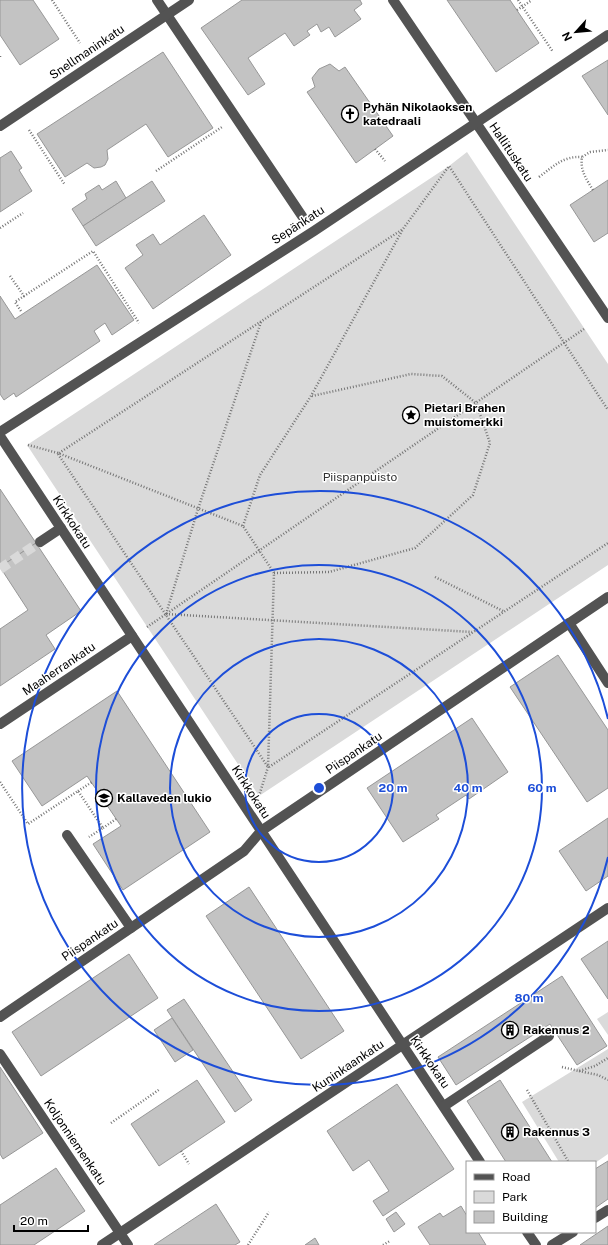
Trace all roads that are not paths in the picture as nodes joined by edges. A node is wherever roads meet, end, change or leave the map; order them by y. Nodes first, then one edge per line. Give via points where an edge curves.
1 (157, 0) edge
2 (189, 0) edge
3 (393, 0) edge
4 (167, 14) junction
5 (608, 35) edge
6 (476, 123) junction
7 (0, 126) edge
8 (302, 216) dead end
9 (608, 318) edge
10 (0, 432) edge
11 (0, 436) edge
12 (61, 528) junction
13 (40, 542) tunnel mouth
14 (608, 597) edge
15 (569, 623) junction
16 (132, 636) junction
17 (608, 682) edge
18 (0, 724) edge
19 (261, 831) junction
20 (68, 835) dead end
21 (608, 908) edge
22 (131, 928) junction
23 (0, 1017) edge
24 (549, 1036) dead end
25 (402, 1045) junction
26 (0, 1054) edge
27 (444, 1106) junction
28 (479, 1161) edge
29 (608, 1210) edge
30 (596, 1217) edge
31 (120, 1233) junction
32 (528, 1233) edge
33 (571, 1233) edge
34 (102, 1245) edge
35 (128, 1245) edge
36 (536, 1245) edge
37 (552, 1245) edge

1 - 4 street
2 - 4 street, Snellmaninkatu
3 - 6 street, Hallituskatu
4 - 7 street, Snellmaninkatu
4 - 8 street
5 - 6 street, Sepänkatu
6 - 9 street, Hallituskatu
6 - 10 street, Sepänkatu via 314,231
11 - 12 street, Kirkkokatu
12 - 13 street
12 - 16 street, Kirkkokatu
14 - 15 street, Piispankatu
15 - 17 street
15 - 19 street, Piispankatu
16 - 18 street, Maaherrankatu
16 - 19 street, Kirkkokatu
19 - 22 street, Piispankatu via 244,851
19 - 25 street, Kirkkokatu
20 - 22 street
21 - 25 street, Kuninkaankatu
22 - 23 street, Piispankatu
24 - 27 street
25 - 27 street, Kirkkokatu
25 - 31 street, Kuninkaankatu
26 - 31 street, Koljonniemenkatu
27 - 28 street, Kirkkokatu
29 - 30 street
31 - 34 street, Kuninkaankatu
31 - 35 street, Koljonniemenkatu
32 - 36 street
33 - 37 street

